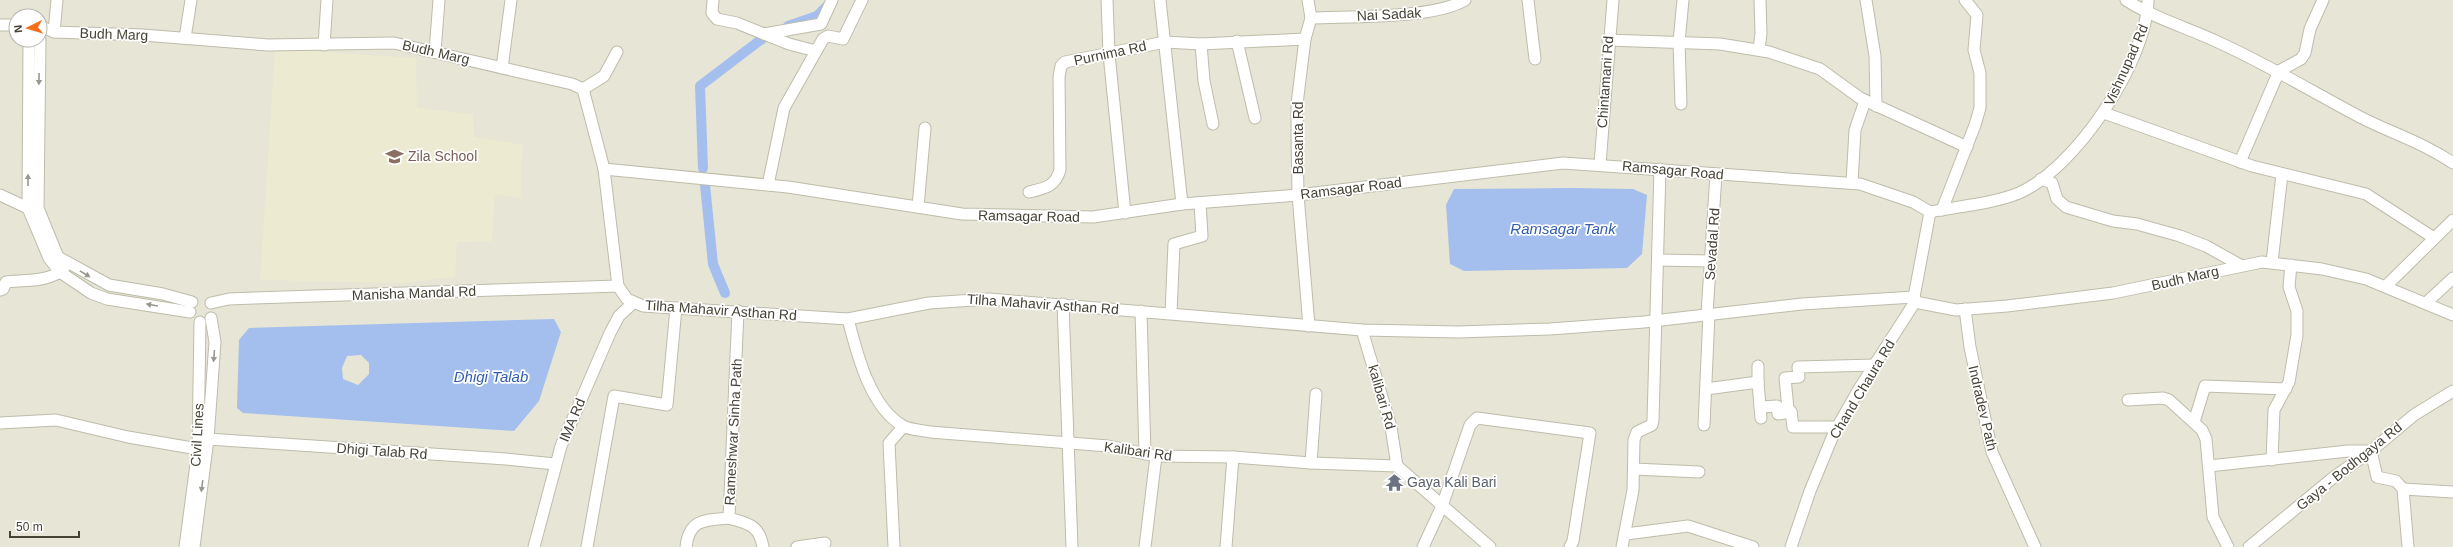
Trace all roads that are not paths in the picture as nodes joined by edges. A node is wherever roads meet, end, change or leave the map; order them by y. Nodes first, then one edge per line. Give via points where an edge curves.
1 (57, 0) edge
2 (190, 0) edge
3 (327, 0) edge
4 (439, 0) edge
5 (511, 0) edge
6 (713, 0) edge
7 (832, 0) edge
8 (862, 0) edge
9 (1107, 0) edge
10 (1160, 0) edge
11 (1308, 0) edge
12 (1465, 0) edge
13 (1528, 0) edge
14 (1613, 0) edge
15 (1683, 0) edge
16 (1760, 0) edge
17 (1866, 0) edge
18 (1965, 0) edge
19 (2126, 0) edge
20 (2148, 0) edge
21 (2322, 0) edge
22 (2148, 14) junction
23 (1311, 18) junction
24 (48, 29) edge
25 (54, 32) junction
26 (764, 34) junction
27 (185, 38) junction
28 (1305, 39) junction
29 (1608, 40) junction
30 (1237, 41) junction
31 (1165, 42) junction
32 (1679, 42) junction
33 (1201, 44) junction
34 (324, 45) junction
35 (29, 48) edge
36 (40, 48) edge
37 (1759, 50) junction
38 (816, 51) junction
39 (435, 52) junction
40 (617, 52) dead end
41 (1109, 54) junction
42 (1535, 59) dead end
43 (502, 68) junction
44 (2279, 71) junction
45 (583, 89) junction
46 (1865, 101) junction
47 (1681, 104) dead end
48 (1876, 106) junction
49 (2104, 113) junction
50 (1255, 118) dead end
51 (1213, 124) dead end
52 (924, 128) dead end
53 (1967, 147) junction
54 (2240, 162) junction
55 (2453, 162) edge
56 (1600, 164) junction
57 (604, 169) junction
58 (1660, 169) junction
59 (1716, 174) junction
60 (2282, 174) junction
61 (2041, 179) junction
62 (1852, 183) junction
63 (768, 185) junction
64 (1029, 192) dead end
65 (0, 195) edge
66 (1298, 195) junction
67 (1200, 203) junction
68 (1182, 204) junction
69 (918, 207) junction
70 (33, 208) junction
71 (1942, 210) junction
72 (1930, 212) junction
73 (1125, 213) junction
74 (2453, 220) edge
75 (2434, 238) junction
76 (1658, 260) junction
77 (1710, 261) junction
78 (68, 262) junction
79 (2272, 262) junction
80 (2240, 265) junction
81 (2291, 265) junction
82 (60, 272) junction
83 (2453, 278) edge
84 (618, 286) junction
85 (2386, 286) junction
86 (0, 290) edge
87 (1914, 300) junction
88 (211, 303) junction
89 (633, 303) junction
90 (2426, 303) junction
91 (1063, 304) junction
92 (191, 307) junction
93 (676, 308) junction
94 (1965, 309) junction
95 (1141, 310) junction
96 (738, 311) junction
97 (1171, 313) junction
98 (1708, 314) junction
99 (2453, 315) edge
100 (211, 318) junction
101 (848, 319) junction
102 (1656, 320) junction
103 (200, 322) junction
104 (1309, 326) junction
105 (1362, 330) junction
106 (1875, 365) junction
107 (1758, 366) dead end
108 (1758, 382) junction
109 (1706, 389) junction
110 (2286, 389) junction
111 (2453, 391) edge
112 (1316, 394) dead end
113 (2128, 400) dead end
114 (1792, 412) junction
115 (2194, 422) junction
116 (0, 423) edge
117 (1704, 425) dead end
118 (903, 427) junction
119 (1838, 427) junction
120 (208, 440) junction
121 (1068, 443) junction
122 (198, 448) junction
123 (2371, 451) junction
124 (1150, 455) junction
125 (1233, 457) junction
126 (2272, 460) junction
127 (1311, 463) junction
128 (555, 464) junction
129 (1397, 466) junction
130 (2209, 466) junction
131 (1634, 469) junction
132 (1699, 472) dead end
133 (2402, 489) junction
134 (2453, 492) edge
135 (1442, 506) junction
136 (728, 518) junction
137 (1626, 534) junction
138 (825, 543) dead end
139 (2254, 546) edge
140 (185, 547) edge
141 (194, 547) edge
142 (534, 547) edge
143 (587, 547) edge
144 (686, 547) edge
145 (763, 547) edge
146 (797, 547) edge
147 (894, 547) edge
148 (1072, 547) edge
149 (1145, 547) edge
150 (1226, 547) edge
151 (1423, 547) edge
152 (1490, 547) edge
153 (1570, 547) edge
154 (1622, 547) edge
155 (1753, 547) edge
156 (1792, 547) edge
157 (2035, 547) edge
158 (2228, 547) edge
159 (2408, 547) edge

1 - 25 street
2 - 27 street
3 - 34 street
4 - 39 street
5 - 43 street
6 - 26 street via 714,17
7 - 26 street via 821,24
8 - 38 street via 843,39 826,36
9 - 41 street
10 - 31 street
11 - 23 street, Basanta Rd
12 - 23 street, Nai Sadak via 1454,7 1432,12
13 - 42 street
14 - 29 street, Chintamani Rd
15 - 32 street
16 - 37 street
17 - 48 street via 1875,56
18 - 53 street via 1977,14 1974,50 1980,73 1978,116
19 - 22 street
20 - 22 street, Vishnupad Rd
21 - 44 street via 2302,59
22 - 44 street via 2198,32
22 - 49 street, Vishnupad Rd via 2135,50
23 - 28 street, Basanta Rd
24 - 25 street, Budh Marg
25 - 27 street, Budh Marg
26 - 38 street
27 - 34 street, Budh Marg via 268,45
28 - 30 street, Purnima Rd
28 - 66 street, Basanta Rd via 1297,104
29 - 32 street
29 - 56 street, Chintamani Rd
30 - 33 street, Purnima Rd
30 - 50 street
31 - 33 street, Purnima Rd
31 - 41 street, Purnima Rd
31 - 68 street
32 - 37 street via 1730,45
32 - 47 street
33 - 51 street via 1204,81
34 - 39 street, Budh Marg via 394,42
70 -> 35 street
36 -> 70 street
37 - 46 street via 1820,69
38 - 63 street via 784,108
39 - 43 street, Budh Marg
40 - 45 street via 604,76
41 - 64 street, Purnima Rd via 1065,62 1061,66 1057,180 1049,186
41 - 73 street
43 - 45 street, Budh Marg via 572,84
44 - 54 street
44 - 55 street via 2361,118
45 - 57 street
46 - 48 street
46 - 62 street via 1855,130
48 - 53 street
49 - 54 street
49 - 61 street, Vishnupad Rd via 2077,146
52 - 69 street
53 - 71 street
54 - 60 street
56 - 58 street, Ramsagar Road
56 - 66 street, Ramsagar Road via 1563,162
57 - 63 street
57 - 84 street
58 - 59 street, Ramsagar Road
58 - 76 street
59 - 62 street, Ramsagar Road
59 - 77 street, Sevadal Rd
60 - 75 street via 2366,194
60 - 79 street
61 - 71 street, Vishnupad Rd via 2011,196
61 - 80 street via 2052,183 2057,199 2066,207 2180,236 2206,246
62 - 72 street, Ramsagar Road via 1913,202
63 - 69 street, Ramsagar Road
65 - 70 street
66 - 67 street, Ramsagar Road
66 - 104 street, Basanta Rd
67 - 68 street, Ramsagar Road
67 - 97 street via 1202,236 1174,244
68 - 73 street, Ramsagar Road
69 - 73 street, Ramsagar Road via 986,216 1093,218
70 - 78 street via 58,257
70 - 82 street via 49,258
71 - 72 street, Vishnupad Rd
72 - 87 street
74 - 75 street
75 - 85 street
76 - 77 street
76 - 102 street
77 - 98 street, Sevadal Rd
78 - 82 street
78 -> 92 street via 109,285 163,294
79 - 80 street, Budh Marg
79 - 81 street, Budh Marg
80 - 94 street, Budh Marg via 2113,293
81 - 85 street, Budh Marg via 2349,274
81 - 110 street via 2289,287 2298,320 2291,372
82 - 86 street via 42,278 6,282 4,289
92 -> 82 street via 107,299 91,293
83 - 90 street
84 - 88 street, Manisha Mandal Rd via 229,299
84 - 89 street, Tilha Mahavir Asthan Rd
85 - 90 street, Budh Marg
87 - 94 street, Budh Marg via 1936,308
87 - 98 street, Budh Marg via 1802,304
87 - 106 street, Chand Chaura Rd
88 - 92 street via 201,298
88 - 100 street via 214,310
89 - 93 street, Tilha Mahavir Asthan Rd
89 - 128 street, IMA Rd via 619,316 610,333 574,413
90 - 99 street, Budh Marg
91 - 95 street, Tilha Mahavir Asthan Rd
91 - 101 street, Tilha Mahavir Asthan Rd via 958,299 907,306
91 - 121 street
92 - 103 street via 193,319
93 - 96 street, Tilha Mahavir Asthan Rd
93 - 143 street via 667,404 614,396
94 - 157 street, Indradev Path via 1970,347 1992,452
95 - 97 street, Tilha Mahavir Asthan Rd
95 - 124 street
96 - 101 street, Tilha Mahavir Asthan Rd
96 - 136 street, Rameshwar Sinha Path
97 - 104 street, Tilha Mahavir Asthan Rd
98 - 102 street, Budh Marg
98 - 109 street, Sevadal Rd
100 - 103 street
100 -> 120 street via 215,342
101 - 118 street via 856,350 879,405
102 - 105 street, Tilha Mahavir Asthan Rd via 1536,330
102 - 131 street via 1653,420 1649,428 1637,432
103 - 122 street, Civil Lines
104 - 105 street, Tilha Mahavir Asthan Rd
105 - 129 street, kalibari Rd via 1391,427
106 - 114 street via 1798,367 1799,377 1785,378 1788,409
106 - 119 street, Chand Chaura Rd
107 - 108 street
108 - 109 street
108 - 114 street via 1761,412 1777,406 1778,414
109 - 117 street, Sevadal Rd
110 - 115 street via 2205,386
110 - 126 street via 2274,410
111 - 123 street, Gaya - Bodhgaya Rd via 2414,415
112 - 127 street
113 - 115 street via 2163,398 2175,404
114 - 119 street via 1793,427
115 - 130 street via 2205,433
116 - 122 street via 56,420 128,437
118 - 121 street, Kalibari Rd via 930,432
118 - 147 street via 889,443
119 - 156 street, Chand Chaura Rd via 1810,491
120 - 128 street, Dhigi Talab Rd
120 -> 141 street
121 - 124 street, Kalibari Rd via 1108,446
121 - 148 street
122 - 140 street, Civil Lines
123 - 126 street via 2348,451
123 - 133 street via 2377,477 2396,481
123 - 139 street, Gaya - Bodhgaya Rd via 2334,477
124 - 125 street, Kalibari Rd
124 - 149 street
125 - 127 street, Kalibari Rd
125 - 150 street
126 - 130 street
127 - 129 street, Kalibari Rd
128 - 142 street, IMA Rd
129 - 135 street
130 - 158 street via 2213,517
131 - 132 street
131 - 137 street
133 - 134 street
133 - 159 street
135 - 151 street
135 - 152 street
135 - 153 street via 1470,425 1477,418 1590,433
136 - 144 street, Rameshwar Sinha Path via 703,520 693,526 688,534
136 - 145 street via 751,524 757,529
137 - 154 street
137 - 155 street via 1688,526
138 - 146 street

